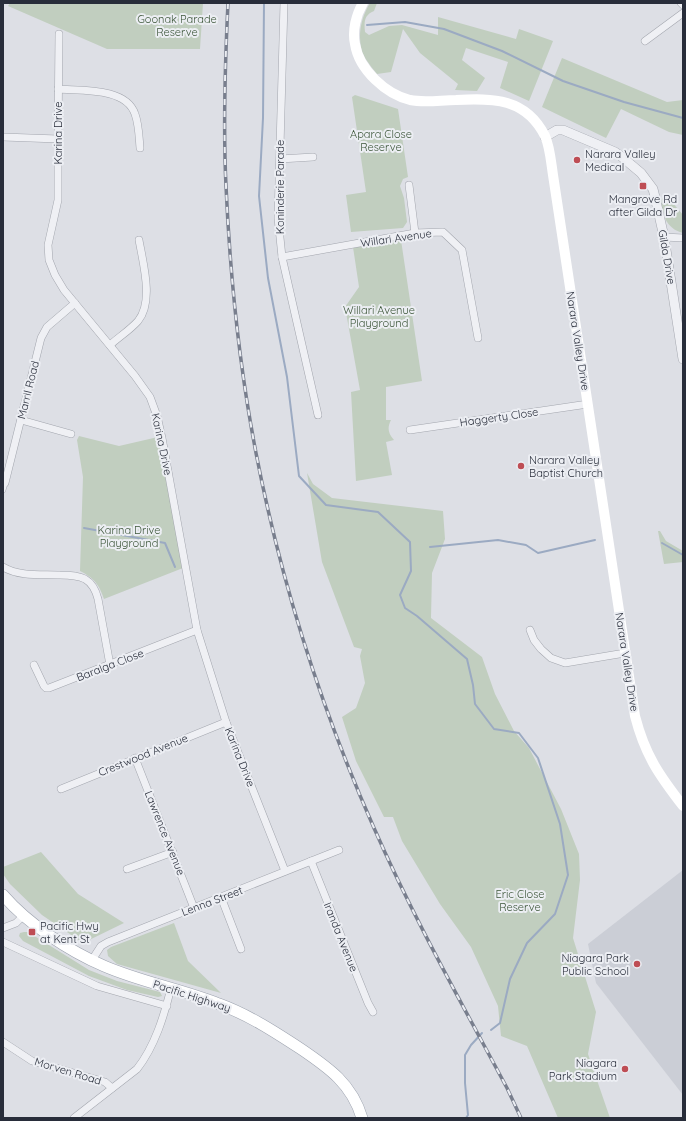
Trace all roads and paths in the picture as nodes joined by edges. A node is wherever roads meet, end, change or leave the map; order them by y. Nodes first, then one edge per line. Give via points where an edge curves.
1 (284, 3) edge
2 (363, 3) edge
3 (683, 13) edge
4 (60, 34) dead end
5 (645, 41) dead end
6 (58, 89) junction
7 (3, 137) edge
8 (545, 137) junction
9 (58, 139) junction
10 (140, 148) dead end
11 (313, 156) dead end
12 (280, 159) junction
13 (409, 185) dead end
14 (415, 233) junction
15 (664, 237) junction
16 (683, 238) edge
17 (139, 240) dead end
18 (282, 257) junction
19 (75, 303) junction
20 (478, 338) dead end
21 (110, 345) junction
22 (683, 359) edge
23 (588, 404) junction
24 (318, 415) dead end
25 (21, 420) junction
26 (410, 430) dead end
27 (70, 434) dead end
28 (4, 487) edge
29 (3, 567) edge
30 (197, 630) junction
31 (530, 630) dead end
32 (625, 653) junction
33 (110, 665) junction
34 (34, 666) dead end
35 (226, 722) junction
36 (135, 758) junction
37 (61, 789) dead end
38 (683, 806) edge
39 (339, 850) dead end
40 (172, 852) junction
41 (311, 861) junction
42 (127, 869) dead end
43 (285, 872) junction
44 (3, 895) edge
45 (221, 897) junction
46 (194, 908) junction
47 (23, 916) junction
48 (3, 928) edge
49 (3, 942) edge
50 (241, 949) dead end
51 (92, 960) junction
52 (171, 988) junction
53 (167, 1006) junction
54 (373, 1012) dead end
55 (3, 1042) edge
56 (112, 1088) junction
57 (74, 1118) edge
58 (362, 1118) edge

1 - 12 street, Koninderie Parade
2 - 8 main road, Narara Valley Drive via 355,24 355,45 363,65 384,88 401,97 422,101 477,98 502,100 530,117
3 - 5 street
4 - 6 street, Karina Drive
6 - 9 street, Karina Drive
6 - 10 street via 108,92 122,99 135,113
7 - 9 street
8 - 15 street, Gilda Drive via 557,130 569,132 614,152 630,163 644,177 656,197
8 - 23 main road, Narara Valley Drive via 552,167
9 - 19 street, Karina Drive via 58,200 48,245 49,260 55,275
11 - 12 street
12 - 18 street, Koninderie Parade via 278,218
13 - 14 street
14 - 18 street, Willari Avenue
14 - 20 street, Willari Avenue via 443,232 462,250
15 - 16 street
15 - 22 street, Gilda Drive
17 - 21 street via 147,294 145,307 138,321
18 - 24 street, Koninderie Parade
19 - 21 street, Karina Drive
19 - 25 street, Marril Road via 43,332
21 - 30 street, Karina Drive via 150,397 157,416
23 - 26 street, Haggerty Close
23 - 32 main road, Narara Valley Drive
25 - 27 street
25 - 28 street, Marril Road
29 - 33 street via 23,574 80,577 90,584 97,593
30 - 33 street, Baralga Close
30 - 35 street, Karina Drive
31 - 32 street via 534,640 546,654 565,663
32 - 38 main road, Narara Valley Drive via 635,716 644,747 658,772
33 - 34 street, Baralga Close via 49,688 44,686
35 - 36 street, Crestwood Avenue
35 - 43 street, Karina Drive
36 - 37 street, Crestwood Avenue
36 - 40 street, Lawrence Avenue
39 - 41 street, Lenna Street
40 - 42 street
40 - 46 street, Lawrence Avenue
41 - 43 street, Lenna Street
41 - 54 street, Iranda Avenue
43 - 45 street, Lenna Street
44 - 47 main road, Pacific Highway
45 - 46 street, Lenna Street
45 - 50 street
46 - 51 street, Lenna Street via 108,942 101,946
47 - 48 street via 16,923
47 - 51 main road, Pacific Highway
49 - 53 street, Pacific Highway via 97,986
51 - 52 main road, Pacific Highway via 128,976
52 - 53 street
52 - 58 main road, Pacific Highway via 221,1004 251,1018 314,1058 344,1084 357,1103
53 - 56 street via 144,1060 137,1069
55 - 56 street, Morven Road via 32,1061 105,1082
56 - 57 street

